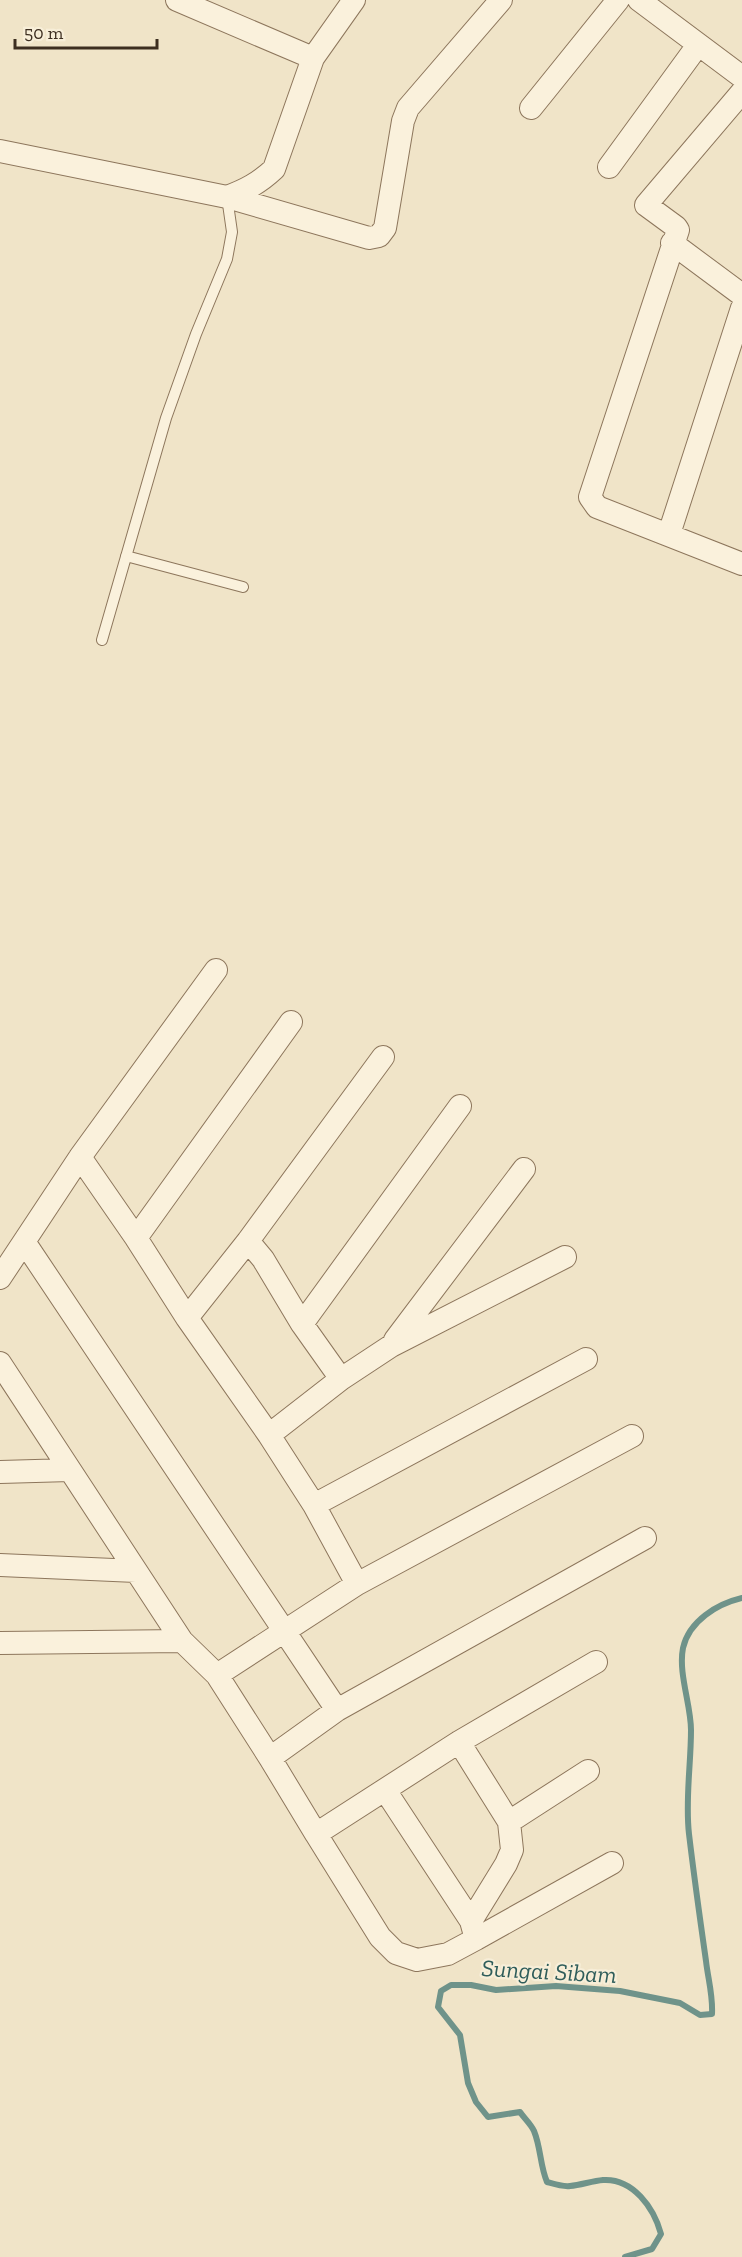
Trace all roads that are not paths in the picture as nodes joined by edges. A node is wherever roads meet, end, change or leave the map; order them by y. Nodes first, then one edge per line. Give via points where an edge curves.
1 (177, 0) edge
2 (354, 0) edge
3 (501, 0) edge
4 (618, 0) edge
5 (639, 0) edge
6 (698, 45) junction
7 (313, 58) junction
8 (742, 90) edge
9 (531, 108) dead end
10 (0, 151) edge
11 (609, 166) dead end
12 (227, 197) junction
13 (672, 243) junction
14 (742, 295) edge
15 (742, 308) edge
16 (669, 534) junction
17 (126, 556) junction
18 (742, 564) edge
19 (243, 587) dead end
20 (102, 640) dead end
21 (216, 970) dead end
22 (291, 1022) dead end
23 (382, 1057) dead end
24 (460, 1106) dead end
25 (81, 1157) junction
26 (524, 1168) dead end
27 (136, 1238) junction
28 (248, 1241) junction
29 (25, 1243) junction
30 (565, 1257) dead end
31 (0, 1278) edge
32 (187, 1318) junction
33 (302, 1324) junction
34 (391, 1346) junction
35 (586, 1359) dead end
36 (0, 1363) edge
37 (341, 1378) junction
38 (7, 1385) edge
39 (269, 1435) junction
40 (632, 1436) dead end
41 (70, 1470) junction
42 (0, 1472) edge
43 (314, 1505) junction
44 (645, 1538) dead end
45 (0, 1565) edge
46 (136, 1571) junction
47 (357, 1584) junction
48 (285, 1633) junction
49 (182, 1641) junction
50 (0, 1643) edge
51 (596, 1662) dead end
52 (218, 1675) junction
53 (337, 1710) junction
54 (459, 1742) junction
55 (270, 1758) junction
56 (588, 1771) dead end
57 (385, 1790) junction
58 (509, 1822) junction
59 (316, 1834) junction
60 (612, 1863) dead end
61 (473, 1930) junction

1 - 7 street
2 - 7 street
3 - 12 street via 408,108 385,228 379,236 369,238
4 - 9 street
5 - 6 street
6 - 8 street
6 - 11 street
7 - 12 street via 274,169 247,190
8 - 13 street via 646,205 678,228
10 - 12 street
12 - 17 lane via 232,232 227,259 178,382
13 - 14 street
13 - 16 street via 590,497 597,507
15 - 16 street
16 - 18 street
17 - 19 lane
17 - 20 lane
21 - 25 street
22 - 27 street
23 - 28 street
24 - 33 street
25 - 27 street
25 - 29 street
26 - 34 street
27 - 32 street
28 - 32 street
28 - 33 street
29 - 31 street
29 - 48 street
30 - 34 street
32 - 39 street
33 - 37 street
34 - 37 street
35 - 43 street
36 - 38 street
37 - 39 street
38 - 41 street
39 - 43 street
40 - 47 street
41 - 42 street
41 - 46 street
43 - 47 street
44 - 53 street
45 - 46 street
46 - 49 street
47 - 48 street
48 - 52 street
48 - 53 street
49 - 50 street
49 - 52 street
51 - 54 street
52 - 55 street
53 - 55 street
54 - 57 street
54 - 58 street
55 - 59 street
56 - 58 street
57 - 59 street
57 - 61 street
58 - 61 street via 512,1850
59 - 61 street via 380,1937 396,1953 417,1960 448,1954
60 - 61 street

